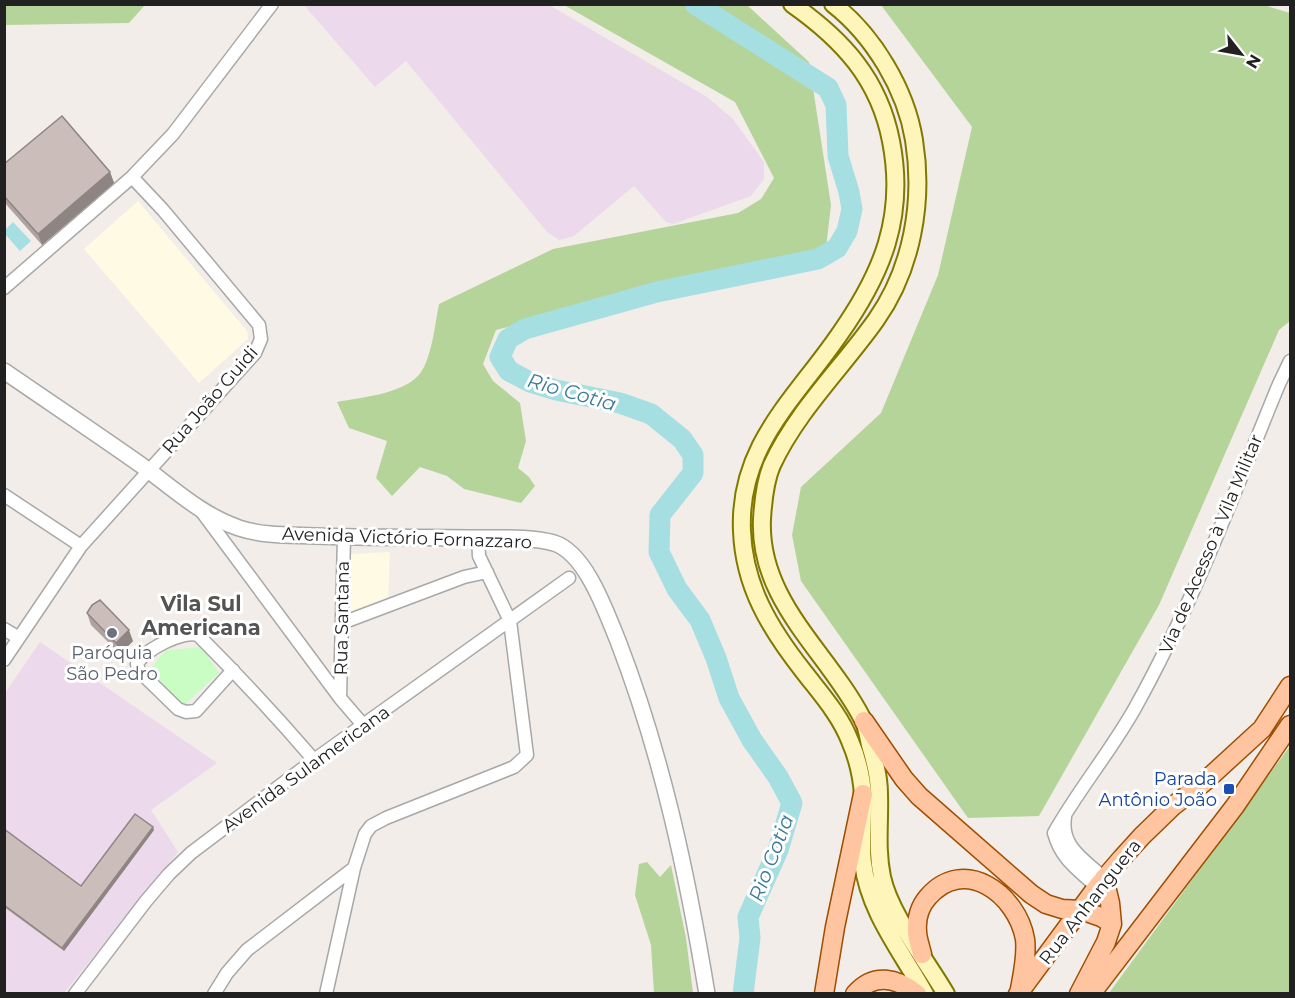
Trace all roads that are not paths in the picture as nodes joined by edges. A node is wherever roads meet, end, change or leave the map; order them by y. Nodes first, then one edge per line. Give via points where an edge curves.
1 (272, 4) edge
2 (792, 4) edge
3 (833, 4) edge
4 (132, 177) junction
5 (4, 288) edge
6 (1290, 362) edge
7 (4, 371) edge
8 (148, 471) junction
9 (4, 495) edge
10 (202, 511) junction
11 (344, 537) junction
12 (478, 538) junction
13 (81, 546) junction
14 (487, 572) junction
15 (569, 578) dead end
16 (510, 621) junction
17 (342, 623) junction
18 (4, 629) edge
19 (19, 638) junction
20 (4, 660) edge
21 (233, 670) junction
22 (1290, 686) edge
23 (340, 699) junction
24 (864, 721) junction
25 (1290, 725) edge
26 (364, 726) junction
27 (314, 760) junction
28 (863, 794) junction
29 (354, 868) junction
30 (1100, 883) junction
31 (1081, 910) junction
32 (1112, 924) junction
33 (922, 954) junction
34 (1019, 992) edge
35 (75, 993) edge
36 (214, 993) edge
37 (326, 993) edge
38 (707, 993) edge
39 (824, 993) edge
40 (855, 993) edge
41 (917, 993) edge
42 (925, 993) edge
43 (946, 993) edge
44 (1079, 993) edge
45 (1091, 993) edge

1 - 4 street via 173,134
2 - 28 main road via 846,48 876,93 889,128 897,192 882,261 864,298 769,429 752,462 743,497 742,531 746,570 766,618 841,722 851,742
3 - 24 main road via 863,33 898,89 911,122 918,198 905,263 892,291 877,319 790,432 771,467 762,523 766,562 778,593
4 - 5 street
4 - 8 street, Rua João Guidi via 260,325 261,339 255,353
6 - 30 street, Via de Acesso à Vila Militar via 1194,591 1164,652 1134,710 1065,813 1065,839
7 - 8 street, Avenida Victório Fornazzaro
8 - 10 street, Avenida Victório Fornazzaro
8 - 13 street, Rua João Guidi
9 - 13 street
10 - 11 street, Avenida Victório Fornazzaro via 241,529
10 - 23 street
11 - 12 street, Avenida Victório Fornazzaro
11 - 17 street, Rua Santana
12 - 14 street via 479,556
12 - 38 street, Avenida Victório Fornazzaro via 555,543 581,565 605,609 636,689 664,780
13 - 19 street, Rua João Guidi
14 - 16 street
14 - 17 street
15 - 16 street, Avenida Sulamericana
16 - 26 street, Avenida Sulamericana
16 - 29 street via 527,755 514,767 371,826
17 - 23 street, Rua Santana
18 - 19 street
19 - 20 street, Rua João Guidi
21 - 21 street via 196,711 186,712 139,671 137,664 162,644 193,633
21 - 27 street
22 - 30 main road, Rua Anhanguera via 1262,729 1142,836
23 - 26 street
24 - 31 main road via 919,796 1020,885 1046,904
24 - 33 main road via 876,764 878,852 883,879 890,900
25 - 45 main road via 1228,814
26 - 27 street, Avenida Sulamericana
27 - 35 street, Avenida Sulamericana via 169,874
28 - 39 main road
28 - 42 main road via 861,837 869,894
29 - 36 street via 247,950
29 - 37 street
30 - 31 main road, Rua Anhanguera
30 - 32 main road via 1110,903
31 - 32 main road
31 - 34 main road, Rua Anhanguera
32 - 44 main road
33 - 34 main road via 918,915 936,887 951,880 983,883 1006,900 1022,929 1025,954
33 - 43 main road
40 - 41 main road via 884,979 906,985

